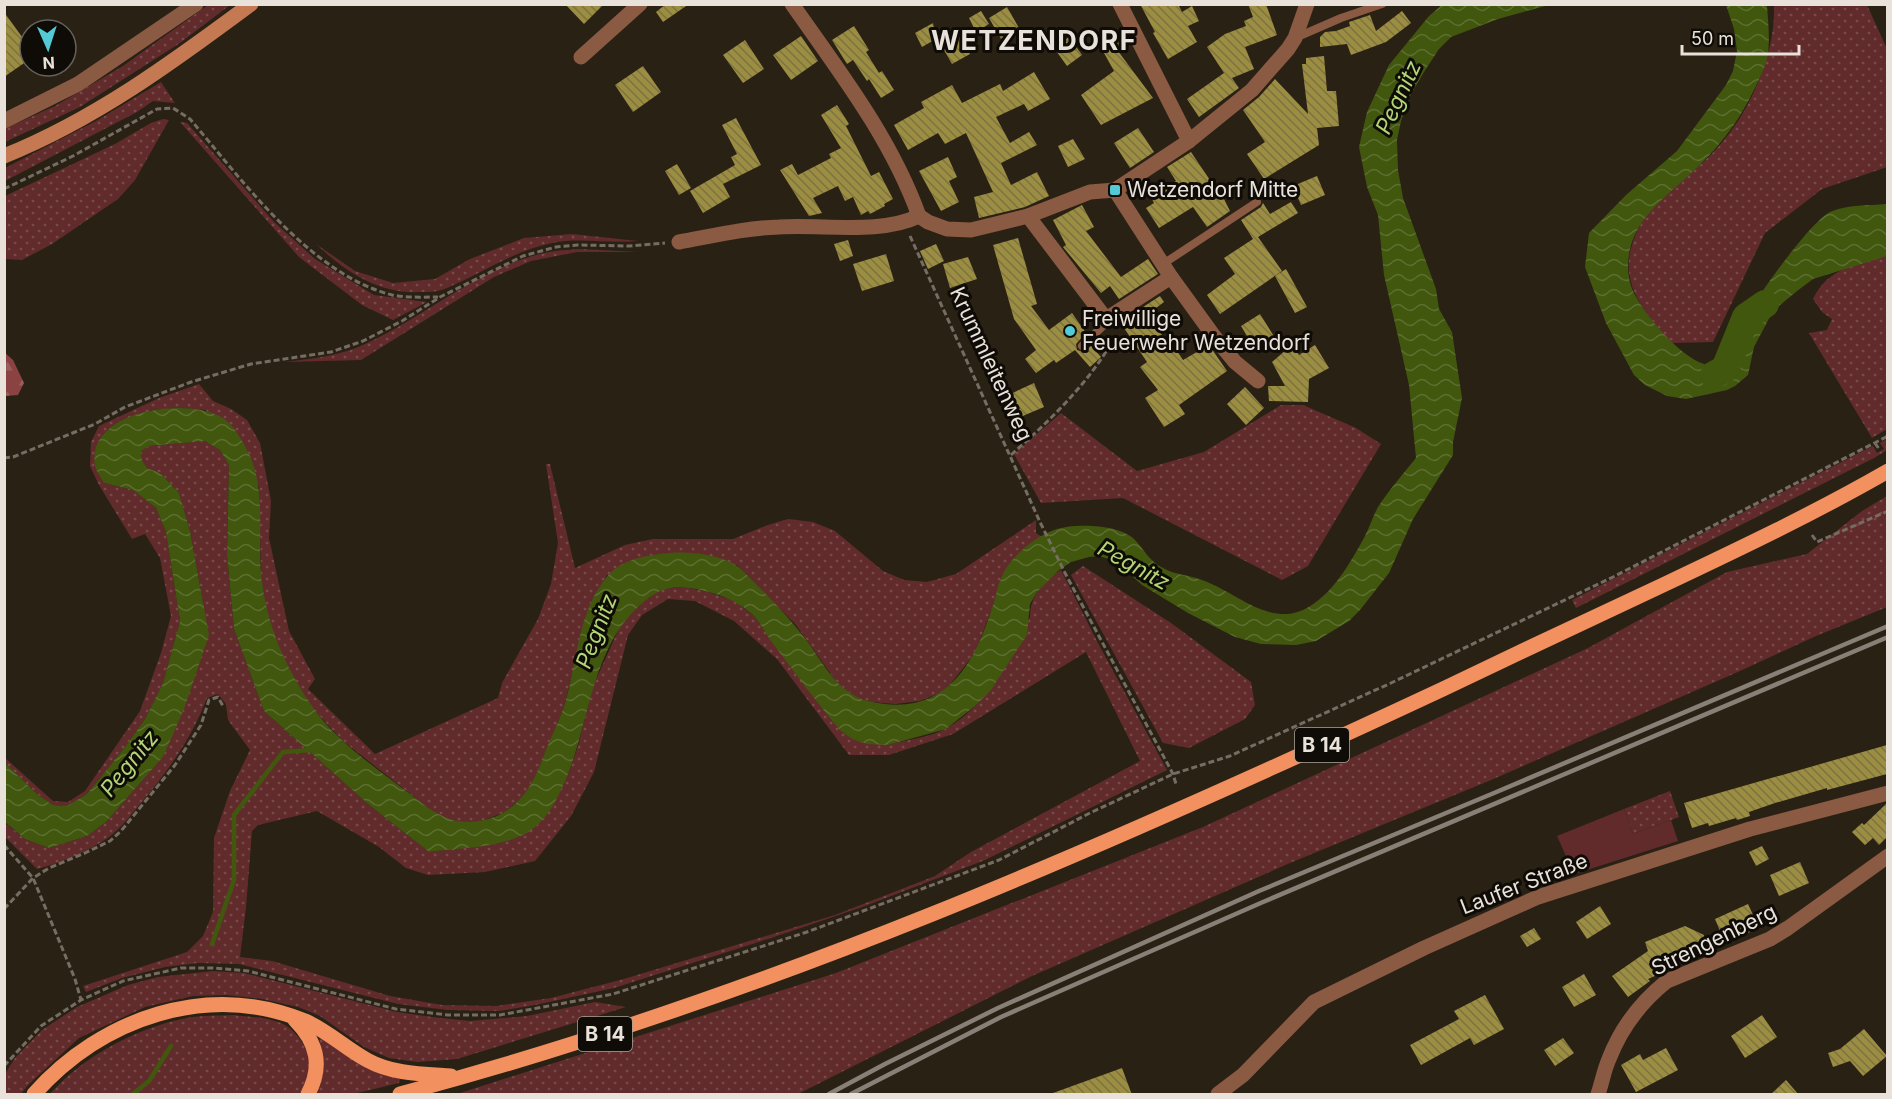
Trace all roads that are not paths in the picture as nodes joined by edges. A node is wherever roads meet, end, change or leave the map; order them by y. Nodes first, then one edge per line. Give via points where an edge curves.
1 (196, 4) edge
2 (250, 4) edge
3 (640, 4) edge
4 (792, 4) edge
5 (1120, 4) edge
6 (1307, 4) edge
7 (1382, 4) edge
8 (1295, 38) junction
9 (581, 57) dead end
10 (4, 121) edge
11 (1189, 141) junction
12 (4, 156) edge
13 (1115, 190) junction
14 (1257, 202) dead end
15 (920, 216) junction
16 (1028, 216) junction
17 (679, 242) road end
18 (1167, 270) junction
19 (1104, 323) junction
20 (1082, 346) dead end
21 (1258, 381) dead end
22 (1887, 471) edge
23 (1887, 793) edge
24 (1887, 856) edge
25 (291, 1016) junction
26 (466, 1077) junction
27 (34, 1095) edge
28 (308, 1095) edge
29 (400, 1095) edge
30 (1218, 1095) edge
31 (1598, 1095) edge

1 - 10 street via 78,84
2 - 12 main road via 174,62 85,117
3 - 9 street
4 - 15 street via 885,141
5 - 11 street
6 - 8 street
7 - 8 lane
8 - 11 street via 1252,90
11 - 13 street
13 - 16 street via 1090,192
13 - 18 street
14 - 18 lane
15 - 16 street via 948,229 971,230
15 - 17 street via 904,224 780,226
16 - 19 street
18 - 19 street
18 - 21 street via 1235,362
19 - 20 lane
22 - 26 main road, B 14 via 1740,549 1116,838 753,983 610,1033
23 - 30 street, Laufer Straße via 1750,829 1538,897 1425,948 1314,1002 1243,1076
24 - 31 street, Strengenberg via 1770,939 1667,981 1653,992 1621,1036
25 - 26 main road via 384,1067
25 - 27 main road via 254,1008 216,1006 141,1019 82,1049
25 - 28 main road via 309,1036 316,1055 315,1077
26 - 29 main road, B 14

